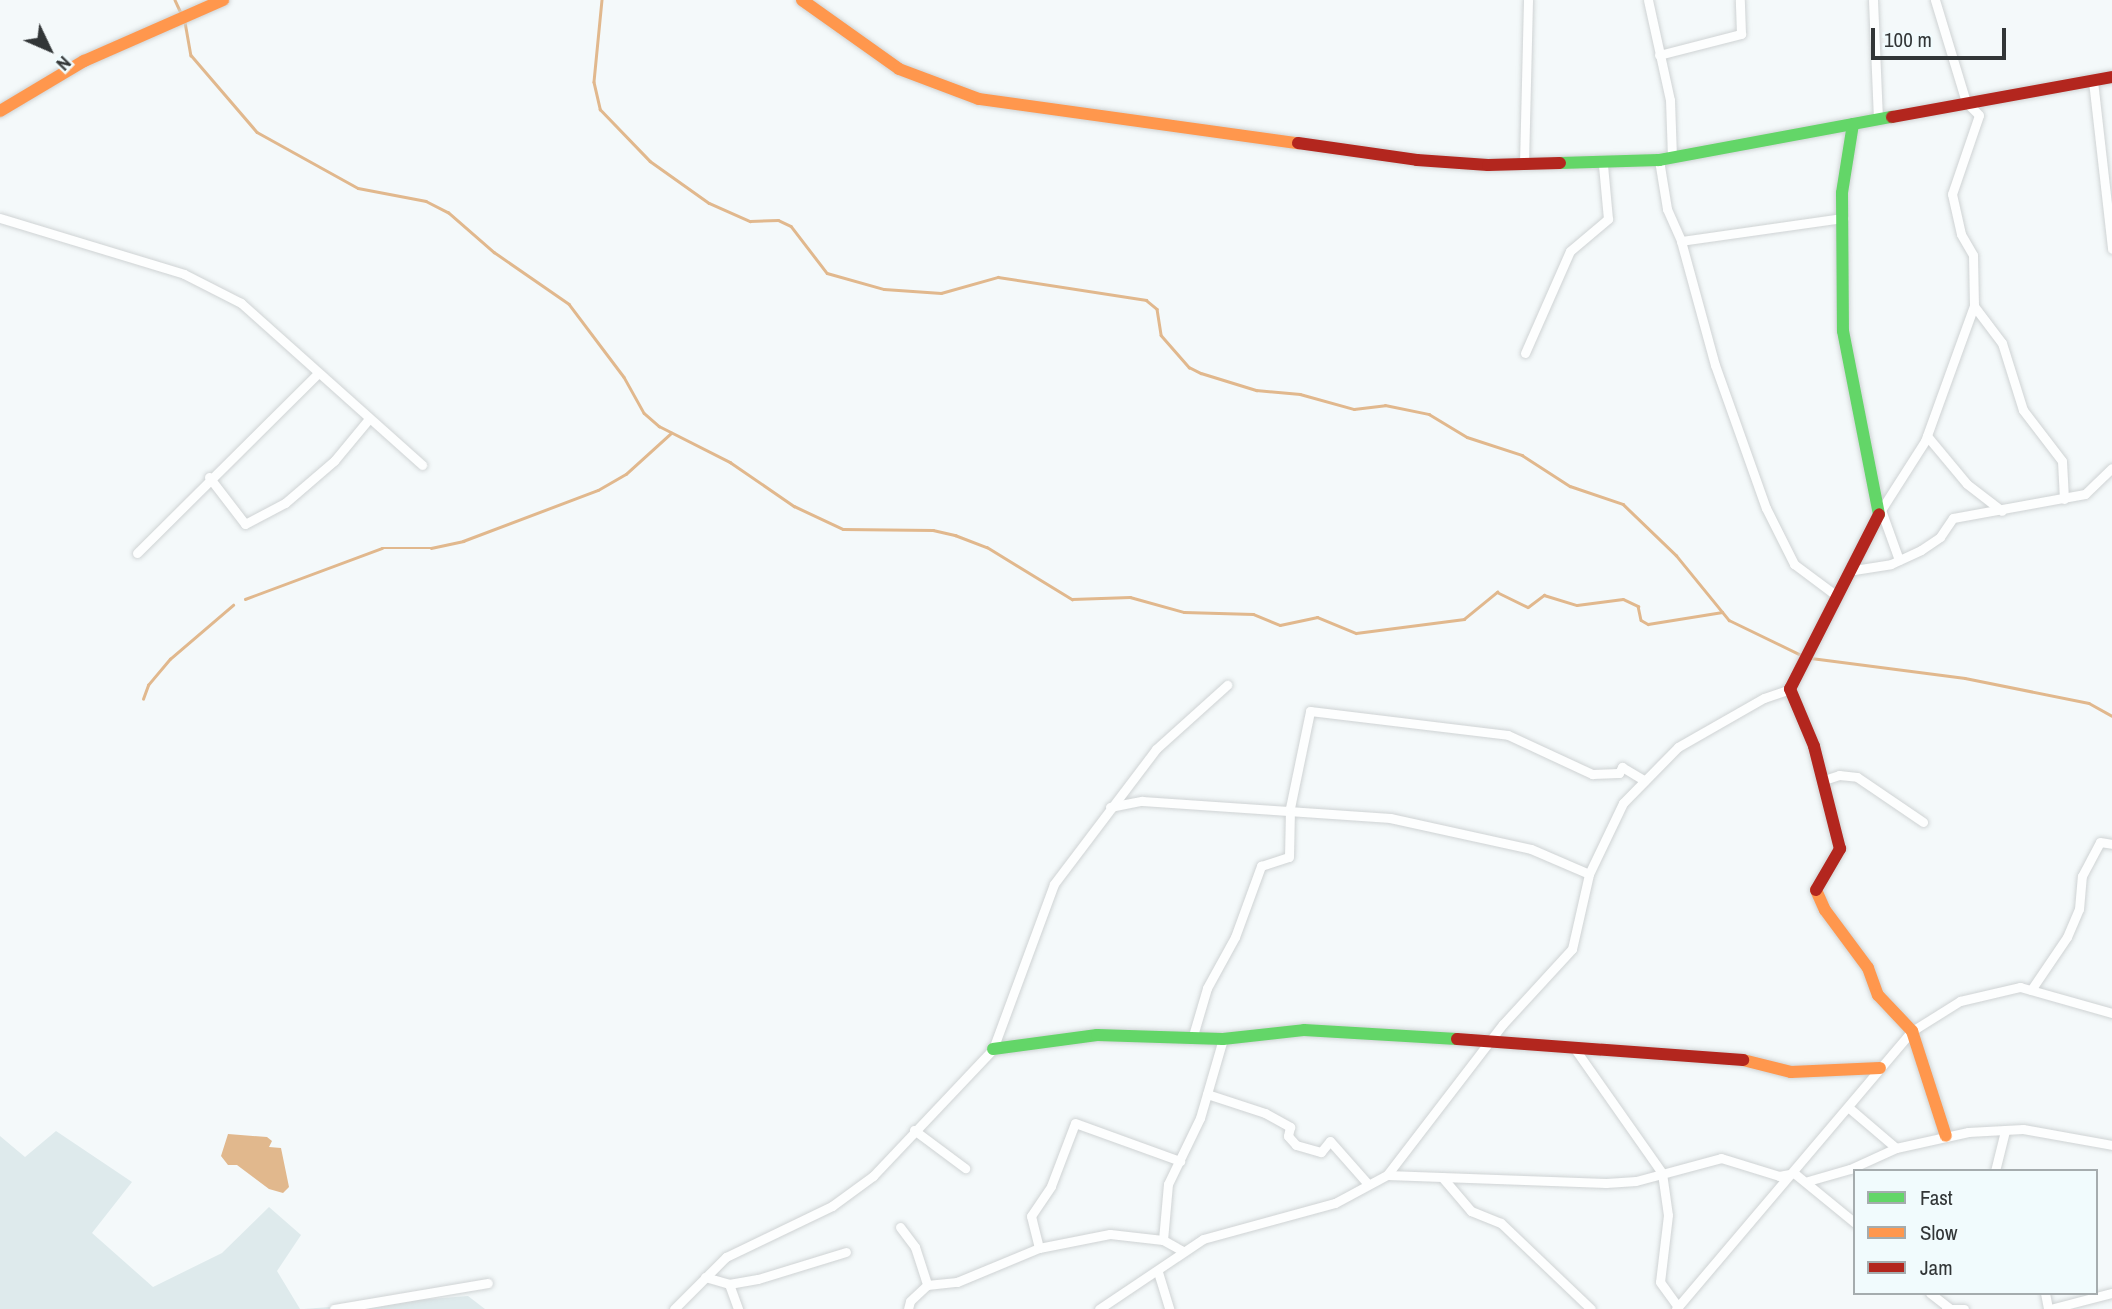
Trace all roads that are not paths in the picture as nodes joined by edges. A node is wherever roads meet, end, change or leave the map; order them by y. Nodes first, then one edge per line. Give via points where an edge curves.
1 (223, 0) edge
2 (802, 0) edge
3 (1528, 0) edge
4 (1648, 0) edge
5 (1740, 0) edge
6 (1873, 0) edge
7 (1935, 0) edge
8 (1659, 55) junction
9 (2112, 77) edge
10 (2092, 81) junction
11 (1966, 102) junction
12 (0, 111) edge
13 (1878, 119) junction
14 (1853, 124) junction
15 (1665, 159) junction
16 (1524, 164) junction
17 (1603, 165) junction
18 (0, 218) edge
19 (1843, 218) junction
20 (1681, 241) junction
21 (2112, 249) edge
22 (1974, 306) junction
23 (1525, 353) dead end
24 (317, 374) junction
25 (368, 420) junction
26 (1927, 436) junction
27 (422, 465) dead end
28 (2112, 468) edge
29 (209, 477) junction
30 (2064, 499) junction
31 (1881, 510) junction
32 (2002, 511) junction
33 (137, 553) dead end
34 (1899, 560) junction
35 (1854, 570) junction
36 (1837, 596) junction
37 (1227, 685) dead end
38 (1790, 689) junction
39 (1644, 780) junction
40 (1824, 780) junction
41 (1110, 807) junction
42 (1290, 808) junction
43 (1923, 822) dead end
44 (2112, 844) edge
45 (1589, 874) junction
46 (2031, 990) junction
47 (2112, 1013) edge
48 (1912, 1031) junction
49 (1192, 1039) junction
50 (1223, 1039) junction
51 (1490, 1045) junction
52 (993, 1049) junction
53 (1575, 1049) junction
54 (1880, 1068) junction
55 (1207, 1094) junction
56 (1848, 1107) junction
57 (914, 1130) junction
58 (2005, 1131) junction
59 (1946, 1136) junction
60 (2112, 1145) edge
61 (1896, 1148) junction
62 (1180, 1161) junction
63 (965, 1168) dead end
64 (1996, 1169) edge
65 (1662, 1173) junction
66 (1794, 1173) junction
67 (1387, 1175) junction
68 (1442, 1177) junction
69 (1808, 1181) junction
70 (1368, 1184) junction
71 (1853, 1221) edge
72 (900, 1227) dead end
73 (1163, 1240) junction
74 (1039, 1248) junction
75 (1183, 1251) junction
76 (846, 1252) dead end
77 (1158, 1272) junction
78 (705, 1277) junction
79 (488, 1283) dead end
80 (729, 1284) junction
81 (927, 1285) junction
82 (2112, 1293) edge
83 (1944, 1303) edge
84 (1679, 1307) edge
85 (334, 1309) edge
86 (674, 1309) edge
87 (738, 1309) edge
88 (908, 1309) edge
89 (1099, 1309) edge
90 (1169, 1309) edge
91 (1591, 1309) edge
92 (1964, 1309) edge
93 (2049, 1309) edge

1 - 12 street via 84,61
2 - 16 street via 899,69 979,99 1417,160
3 - 16 street
4 - 8 street
5 - 8 street via 1741,34
6 - 13 street
7 - 11 street
8 - 15 street via 1670,100
9 - 10 street
10 - 11 street
10 - 21 street
11 - 13 street
11 - 22 street via 1979,115 1968,154 1952,186 1952,203 1973,255
13 - 14 street
14 - 15 street
14 - 19 street
15 - 17 street
15 - 20 street via 1667,209
16 - 17 street
17 - 23 street via 1608,219 1575,243
18 - 24 street via 174,271 213,288 264,321
19 - 20 street
19 - 31 street via 1843,331 1860,432
20 - 36 street via 1715,365 1766,508 1794,564
22 - 26 street
22 - 30 street via 2007,353 2023,410 2062,461
24 - 25 street
24 - 29 street
25 - 27 street
25 - 29 street via 334,461 285,503 245,524
26 - 31 street
26 - 32 street via 1967,484
28 - 30 street via 2085,494
29 - 33 street
30 - 32 street
31 - 34 street
31 - 35 street
32 - 34 street via 1953,518 1940,537
34 - 35 street
35 - 36 street
36 - 38 street
37 - 41 street via 1156,749
38 - 39 street via 1764,698 1678,747
38 - 40 street
39 - 42 street via 1622,767 1619,773 1592,774 1508,735 1310,710
39 - 45 street via 1623,803
40 - 43 street via 1839,775 1857,777
40 - 48 street via 1840,849 1816,889 1825,910 1868,968 1878,995
41 - 42 street via 1142,801 1235,809
41 - 52 street via 1044,903
42 - 45 street via 1390,818 1501,840
42 - 49 street via 1289,857 1261,866 1235,937 1207,988
44 - 46 street via 2100,842 2081,876 2079,909 2067,937
45 - 51 street via 1572,949 1514,1011
46 - 47 street
46 - 48 street via 1985,993 1960,1002
48 - 54 street
48 - 59 street
49 - 50 street
49 - 52 street via 1097,1035
50 - 51 street via 1304,1030
50 - 55 street
51 - 53 street
51 - 67 street
52 - 57 street
53 - 54 street via 1725,1056 1791,1072
53 - 65 street
54 - 56 street
55 - 62 street
55 - 70 street via 1265,1113 1290,1127 1288,1136 1296,1145 1321,1152 1330,1141
56 - 61 street
56 - 66 street
57 - 63 street
57 - 78 street via 873,1176 832,1206 726,1257
58 - 59 street
58 - 60 street via 2023,1129
58 - 64 street
59 - 61 street
61 - 69 street via 1850,1169
62 - 73 street via 1168,1184
62 - 74 street via 1142,1143 1075,1123 1051,1185 1031,1216
65 - 66 street via 1721,1158 1779,1176
65 - 68 street via 1636,1181 1581,1184
65 - 84 street via 1668,1215 1660,1282
66 - 69 street
66 - 84 street
67 - 68 street
67 - 70 street
68 - 91 street via 1465,1206 1501,1223
69 - 71 street
70 - 75 street via 1335,1203 1227,1231
72 - 81 street via 915,1247
73 - 74 street via 1110,1234
73 - 75 street
74 - 81 street via 957,1282
75 - 77 street
76 - 80 street
77 - 89 street
77 - 90 street
78 - 80 street
78 - 86 street
79 - 85 street
80 - 87 street
81 - 88 street via 909,1301
82 - 93 street
83 - 92 street

